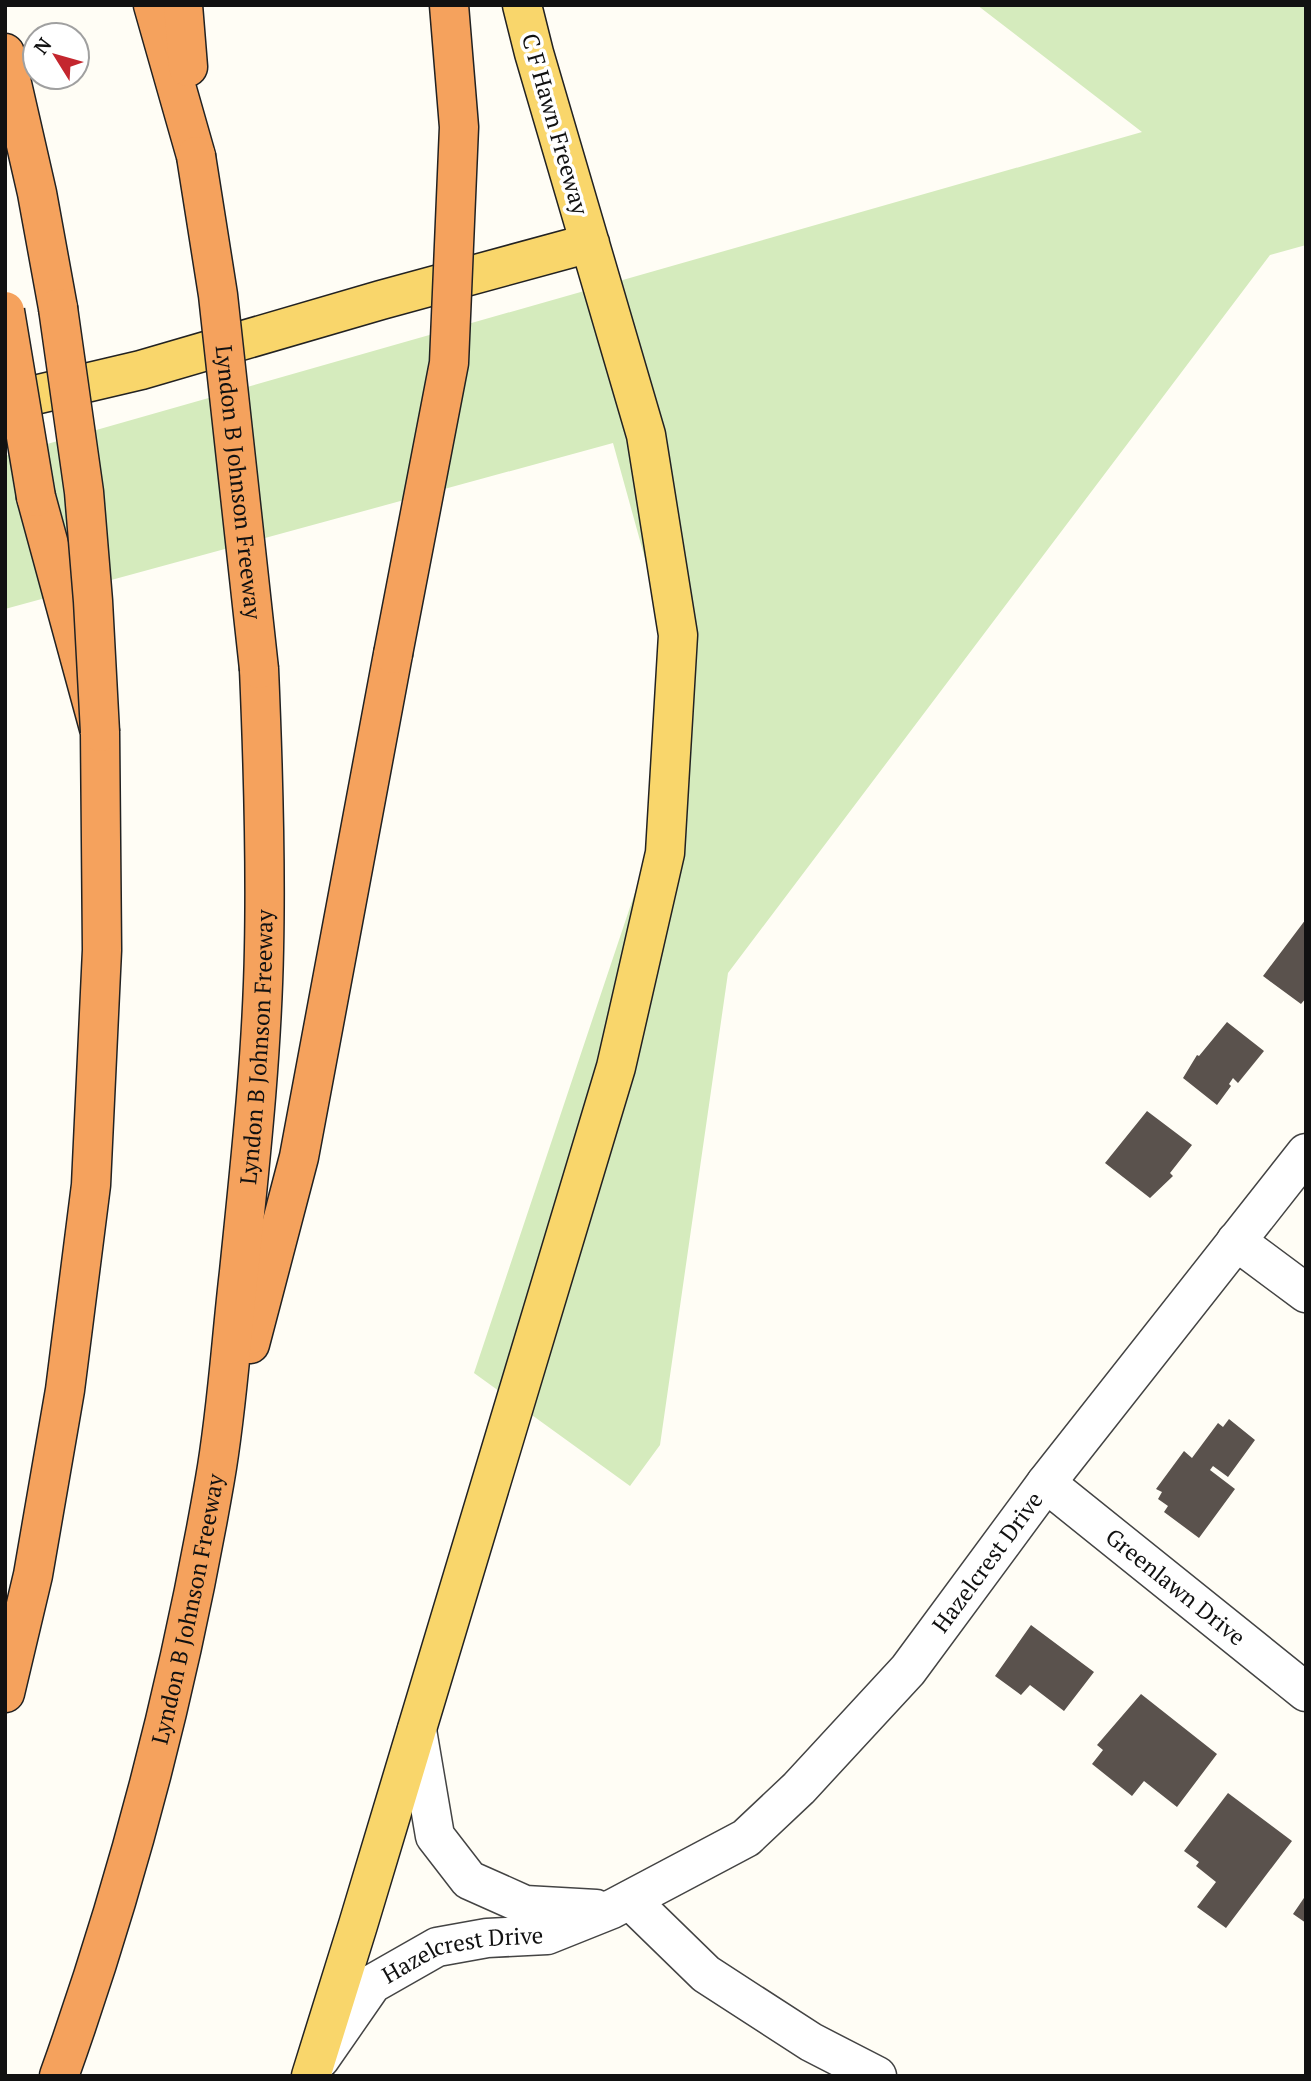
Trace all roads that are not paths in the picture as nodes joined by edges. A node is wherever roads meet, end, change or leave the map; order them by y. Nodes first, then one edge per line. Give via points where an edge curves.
1 (153, 5) edge
2 (183, 5) edge
3 (449, 5) edge
4 (522, 5) edge
5 (5, 53) edge
6 (196, 156) junction
7 (590, 243) junction
8 (5, 311) edge
9 (5, 402) edge
10 (100, 732) junction
11 (1306, 1153) edge
12 (1237, 1241) junction
13 (1306, 1293) edge
14 (216, 1475) junction
15 (1046, 1483) junction
16 (1306, 1692) edge
17 (5, 1693) edge
18 (417, 1730) junction
19 (621, 1904) junction
20 (312, 2072) edge
21 (59, 2076) edge
22 (877, 2076) edge

1 - 6 highway, Lyndon B Johnson Freeway
2 - 6 highway
3 - 14 highway, bridge via 459,127 449,363 299,1157
4 - 7 main road, C F Hawn Freeway
5 - 10 highway, bridge via 58,308 83,492
6 - 14 highway, Lyndon B Johnson Freeway, bridge via 218,295 259,669 265,812 256,1107
7 - 9 main road via 141,370
7 - 18 main road via 646,435 678,635 665,853 616,1067
8 - 10 highway, bridge via 36,497
10 - 17 highway via 102,950 91,1185 65,1390 33,1575
11 - 12 street, Hazelcrest Drive
12 - 13 street
12 - 15 street, Hazelcrest Drive
14 - 21 highway, Lyndon B Johnson Freeway via 191,1605 139,1823
15 - 16 street, Greenlawn Drive
15 - 19 street, Hazelcrest Drive via 908,1670 799,1788 746,1838
18 - 19 street, Hazelcrest Drive via 435,1836 469,1880 524,1905 563,1909
18 - 20 main road
19 - 20 street, Hazelcrest Drive via 547,1935 487,1938 437,1947 372,1984
19 - 22 street via 706,1974 811,2042

